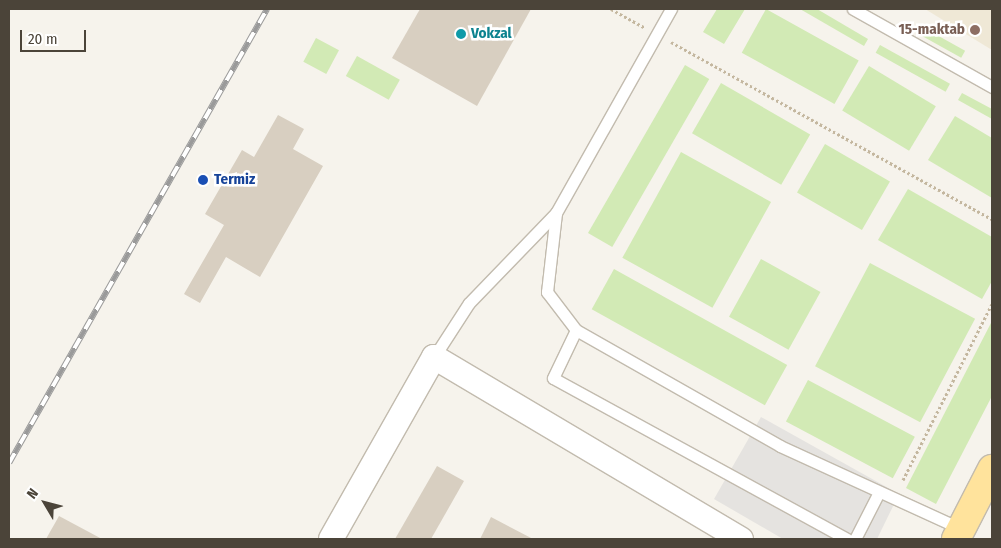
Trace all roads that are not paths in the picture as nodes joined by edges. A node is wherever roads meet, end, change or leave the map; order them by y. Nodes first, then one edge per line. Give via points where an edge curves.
1 (671, 9) edge
2 (853, 9) edge
3 (992, 87) edge
4 (556, 213) junction
5 (576, 330) junction
6 (434, 357) junction
7 (992, 469) edge
8 (880, 492) junction
9 (959, 534) edge
10 (331, 539) edge
11 (741, 539) edge
12 (847, 539) edge
13 (855, 539) edge

1 - 4 lane
2 - 3 lane
4 - 5 lane via 547,292
4 - 6 lane via 469,303
5 - 8 lane via 780,446
5 - 12 lane via 553,378
6 - 10 street
6 - 11 street
7 - 9 main road
8 - 9 lane
8 - 13 lane

